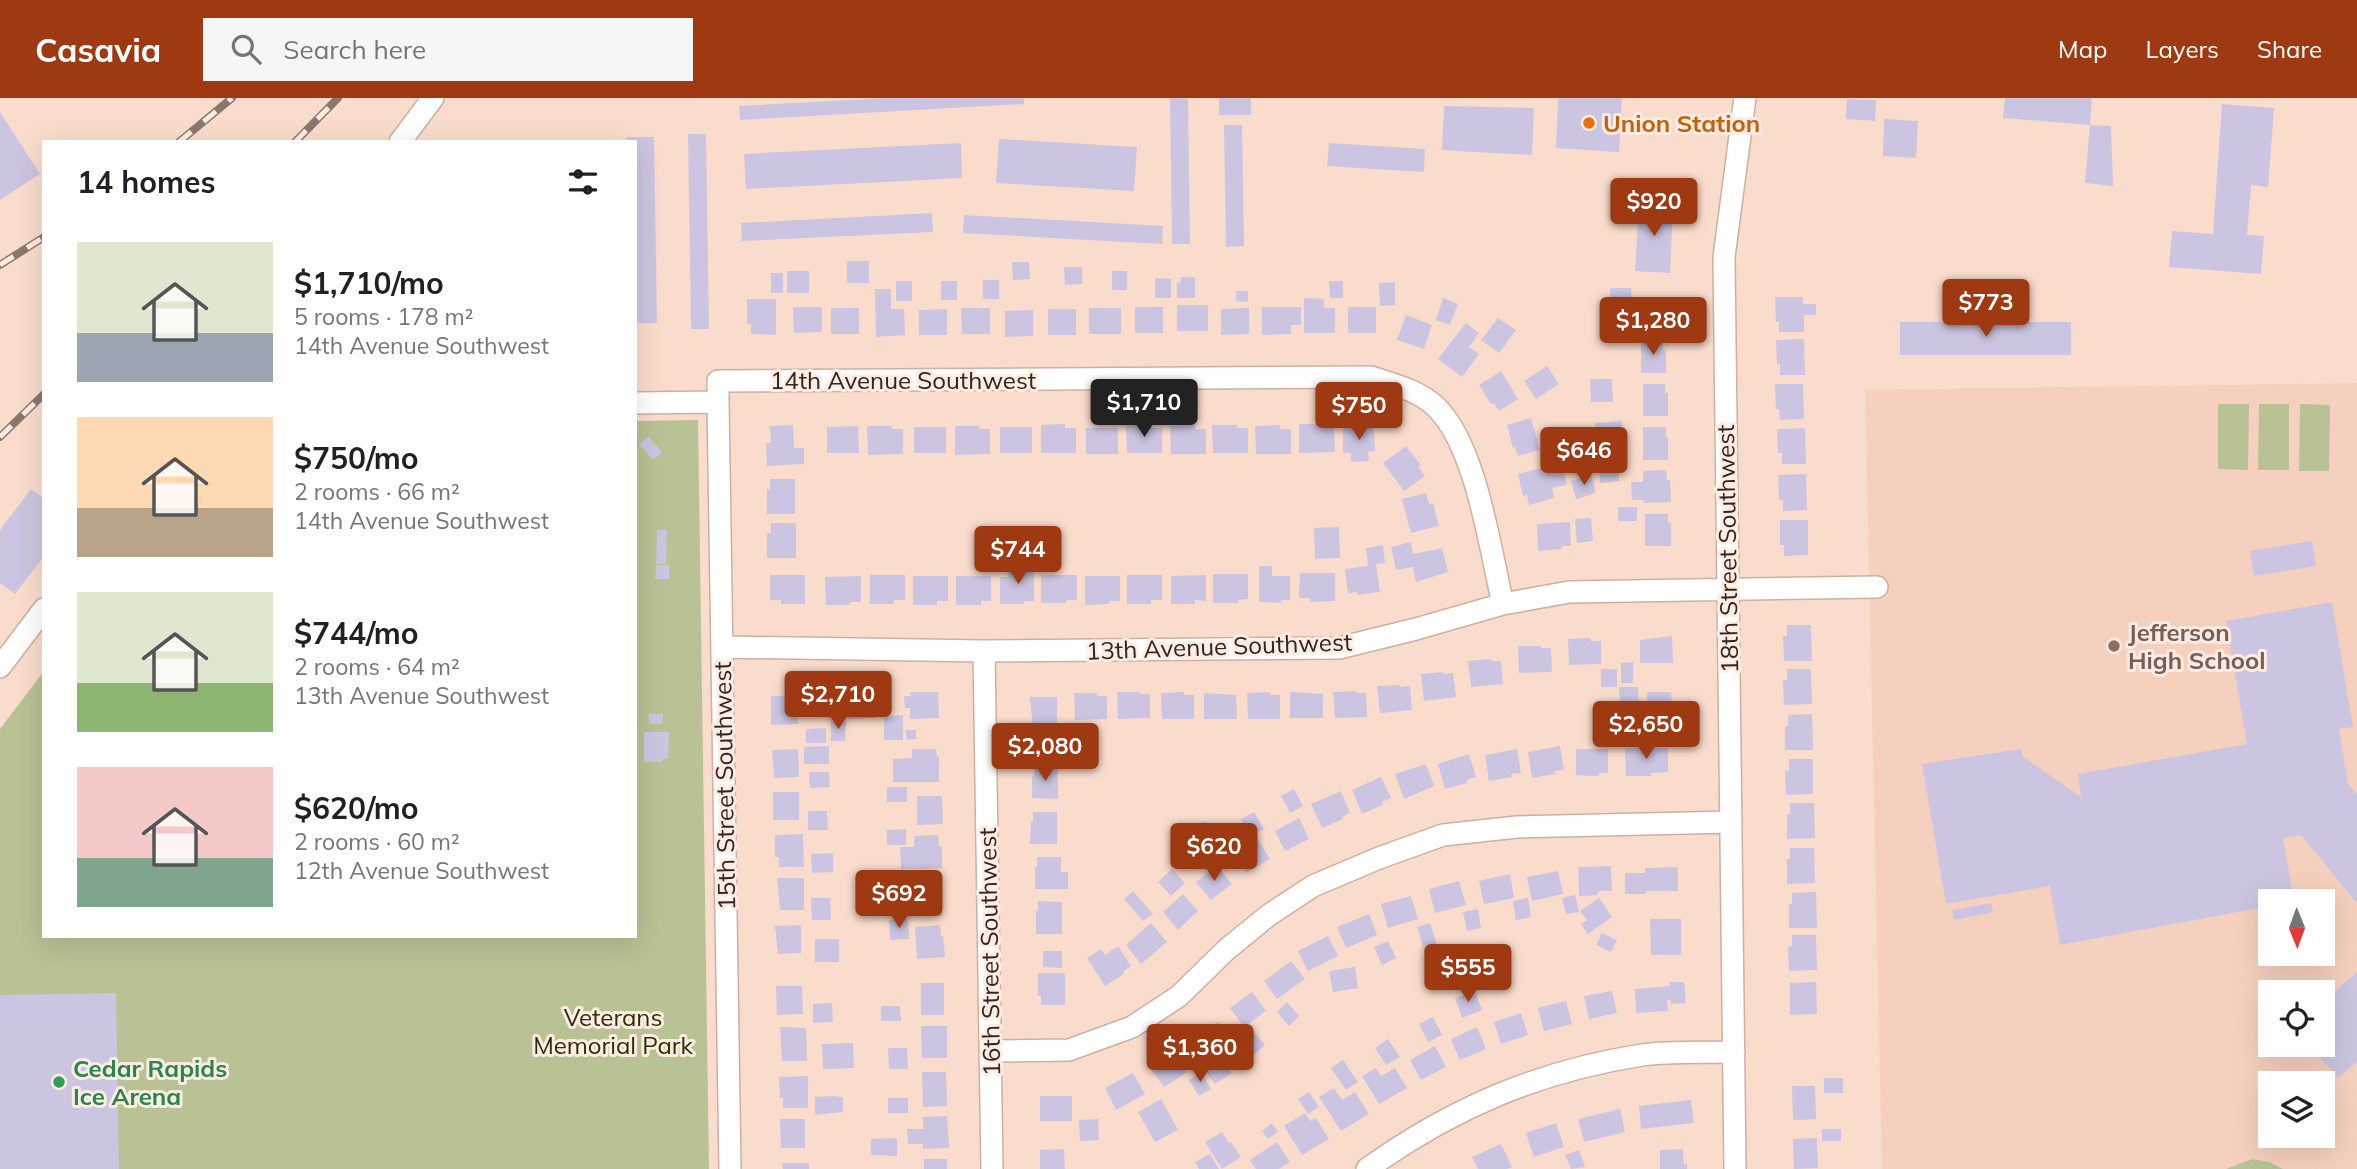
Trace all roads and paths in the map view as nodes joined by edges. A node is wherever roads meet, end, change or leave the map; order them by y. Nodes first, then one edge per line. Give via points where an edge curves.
1 (433, 98) edge
2 (1745, 98) edge
3 (402, 140) edge
4 (718, 402) junction
5 (637, 403) edge
6 (1877, 587) dead end
7 (1728, 589) junction
8 (1503, 604) junction
9 (42, 612) edge
10 (722, 647) junction
11 (984, 651) junction
12 (0, 667) edge
13 (1731, 822) junction
14 (990, 1051) junction
15 (1734, 1052) junction
16 (730, 1169) edge
17 (992, 1169) edge
18 (1367, 1169) edge
19 (1735, 1169) edge

1 - 3 street
2 - 7 street, 18th Street Southwest via 1724,257
4 - 5 street
4 - 8 street, 14th Avenue Southwest via 718,381 1371,377 1405,388 1434,405 1458,434 1472,471
4 - 10 street, 15th Street Southwest
6 - 7 street, 13th Avenue Southwest
7 - 8 street, 13th Avenue Southwest via 1569,592
7 - 13 street, 18th Street Southwest
8 - 11 street, 13th Avenue Southwest via 1339,648
9 - 12 street
10 - 11 street, 13th Avenue Southwest
10 - 16 street, 15th Street Southwest
11 - 14 street, 16th Street Southwest
13 - 14 street via 1517,827 1443,835 1313,886 1226,950 1179,996 1132,1027 1069,1050
13 - 15 street, 18th Street Southwest
14 - 17 street, 16th Street Southwest
15 - 18 street via 1645,1055 1567,1069 1476,1103 1409,1139
15 - 19 street, 18th Street Southwest

